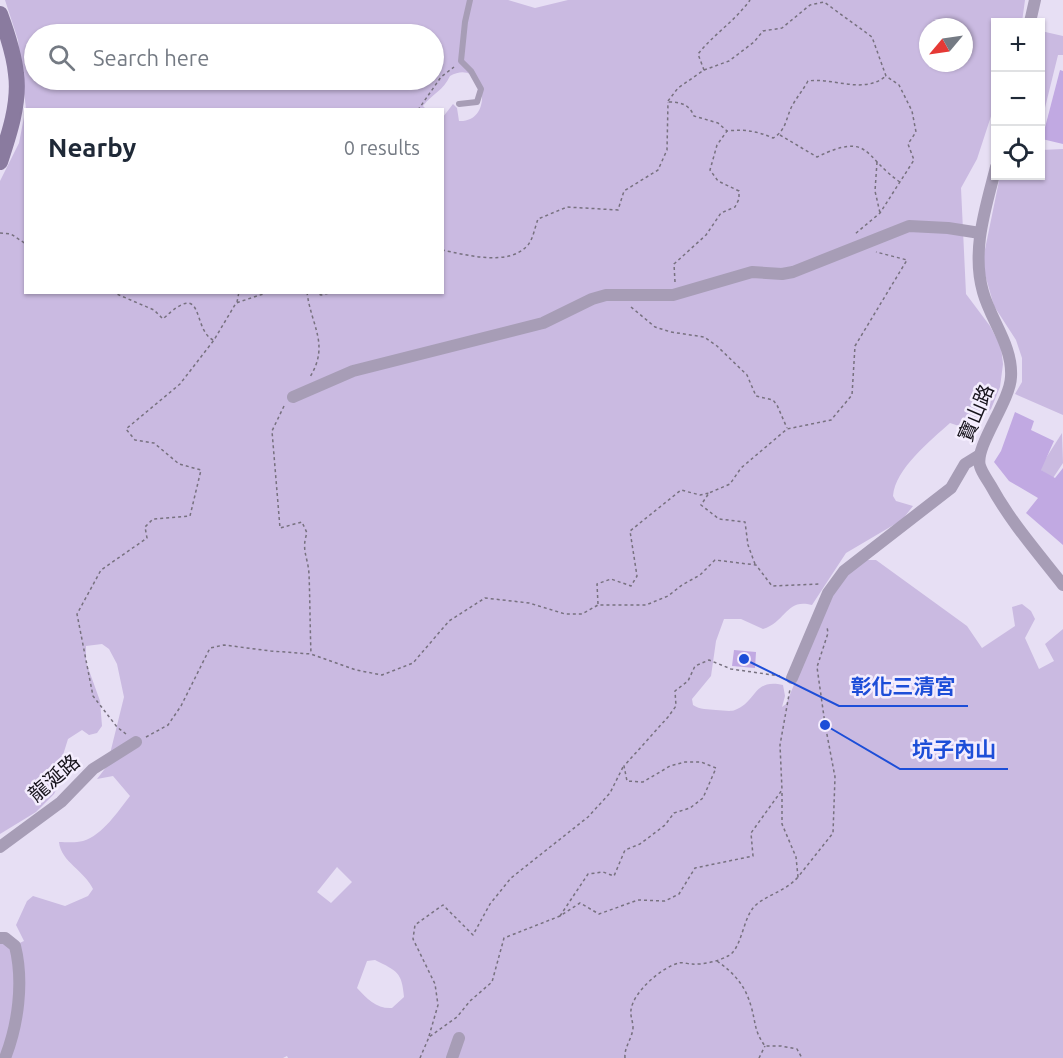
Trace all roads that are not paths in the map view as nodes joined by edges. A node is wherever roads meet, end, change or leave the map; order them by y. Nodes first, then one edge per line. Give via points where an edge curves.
1 (470, 0) edge
2 (1035, 0) edge
3 (0, 14) edge
4 (1030, 18) edge
5 (459, 104) dead end
6 (0, 162) edge
7 (993, 180) edge
8 (980, 233) junction
9 (298, 394) road end
10 (978, 456) junction
11 (1063, 585) edge
12 (792, 678) road end
13 (136, 742) road end
14 (0, 847) edge
15 (0, 938) edge
16 (459, 1038) dead end
17 (5, 1058) edge
18 (452, 1058) edge

1 - 5 lane via 462,61 481,89 477,102
2 - 4 street
3 - 6 main road via 17,75 13,124
7 - 8 street, 寶山路
8 - 9 street via 909,226 793,272 752,272 673,295 606,295 543,322 353,370
8 - 10 street, 寶山路 via 982,289 1009,354 1011,380
10 - 11 street, 寶山路 via 999,501
10 - 12 street via 965,464 951,488 844,571 828,593
13 - 14 street, 龍涎路 via 93,769 61,802
15 - 17 street via 15,946 19,974 15,1027
16 - 18 street

